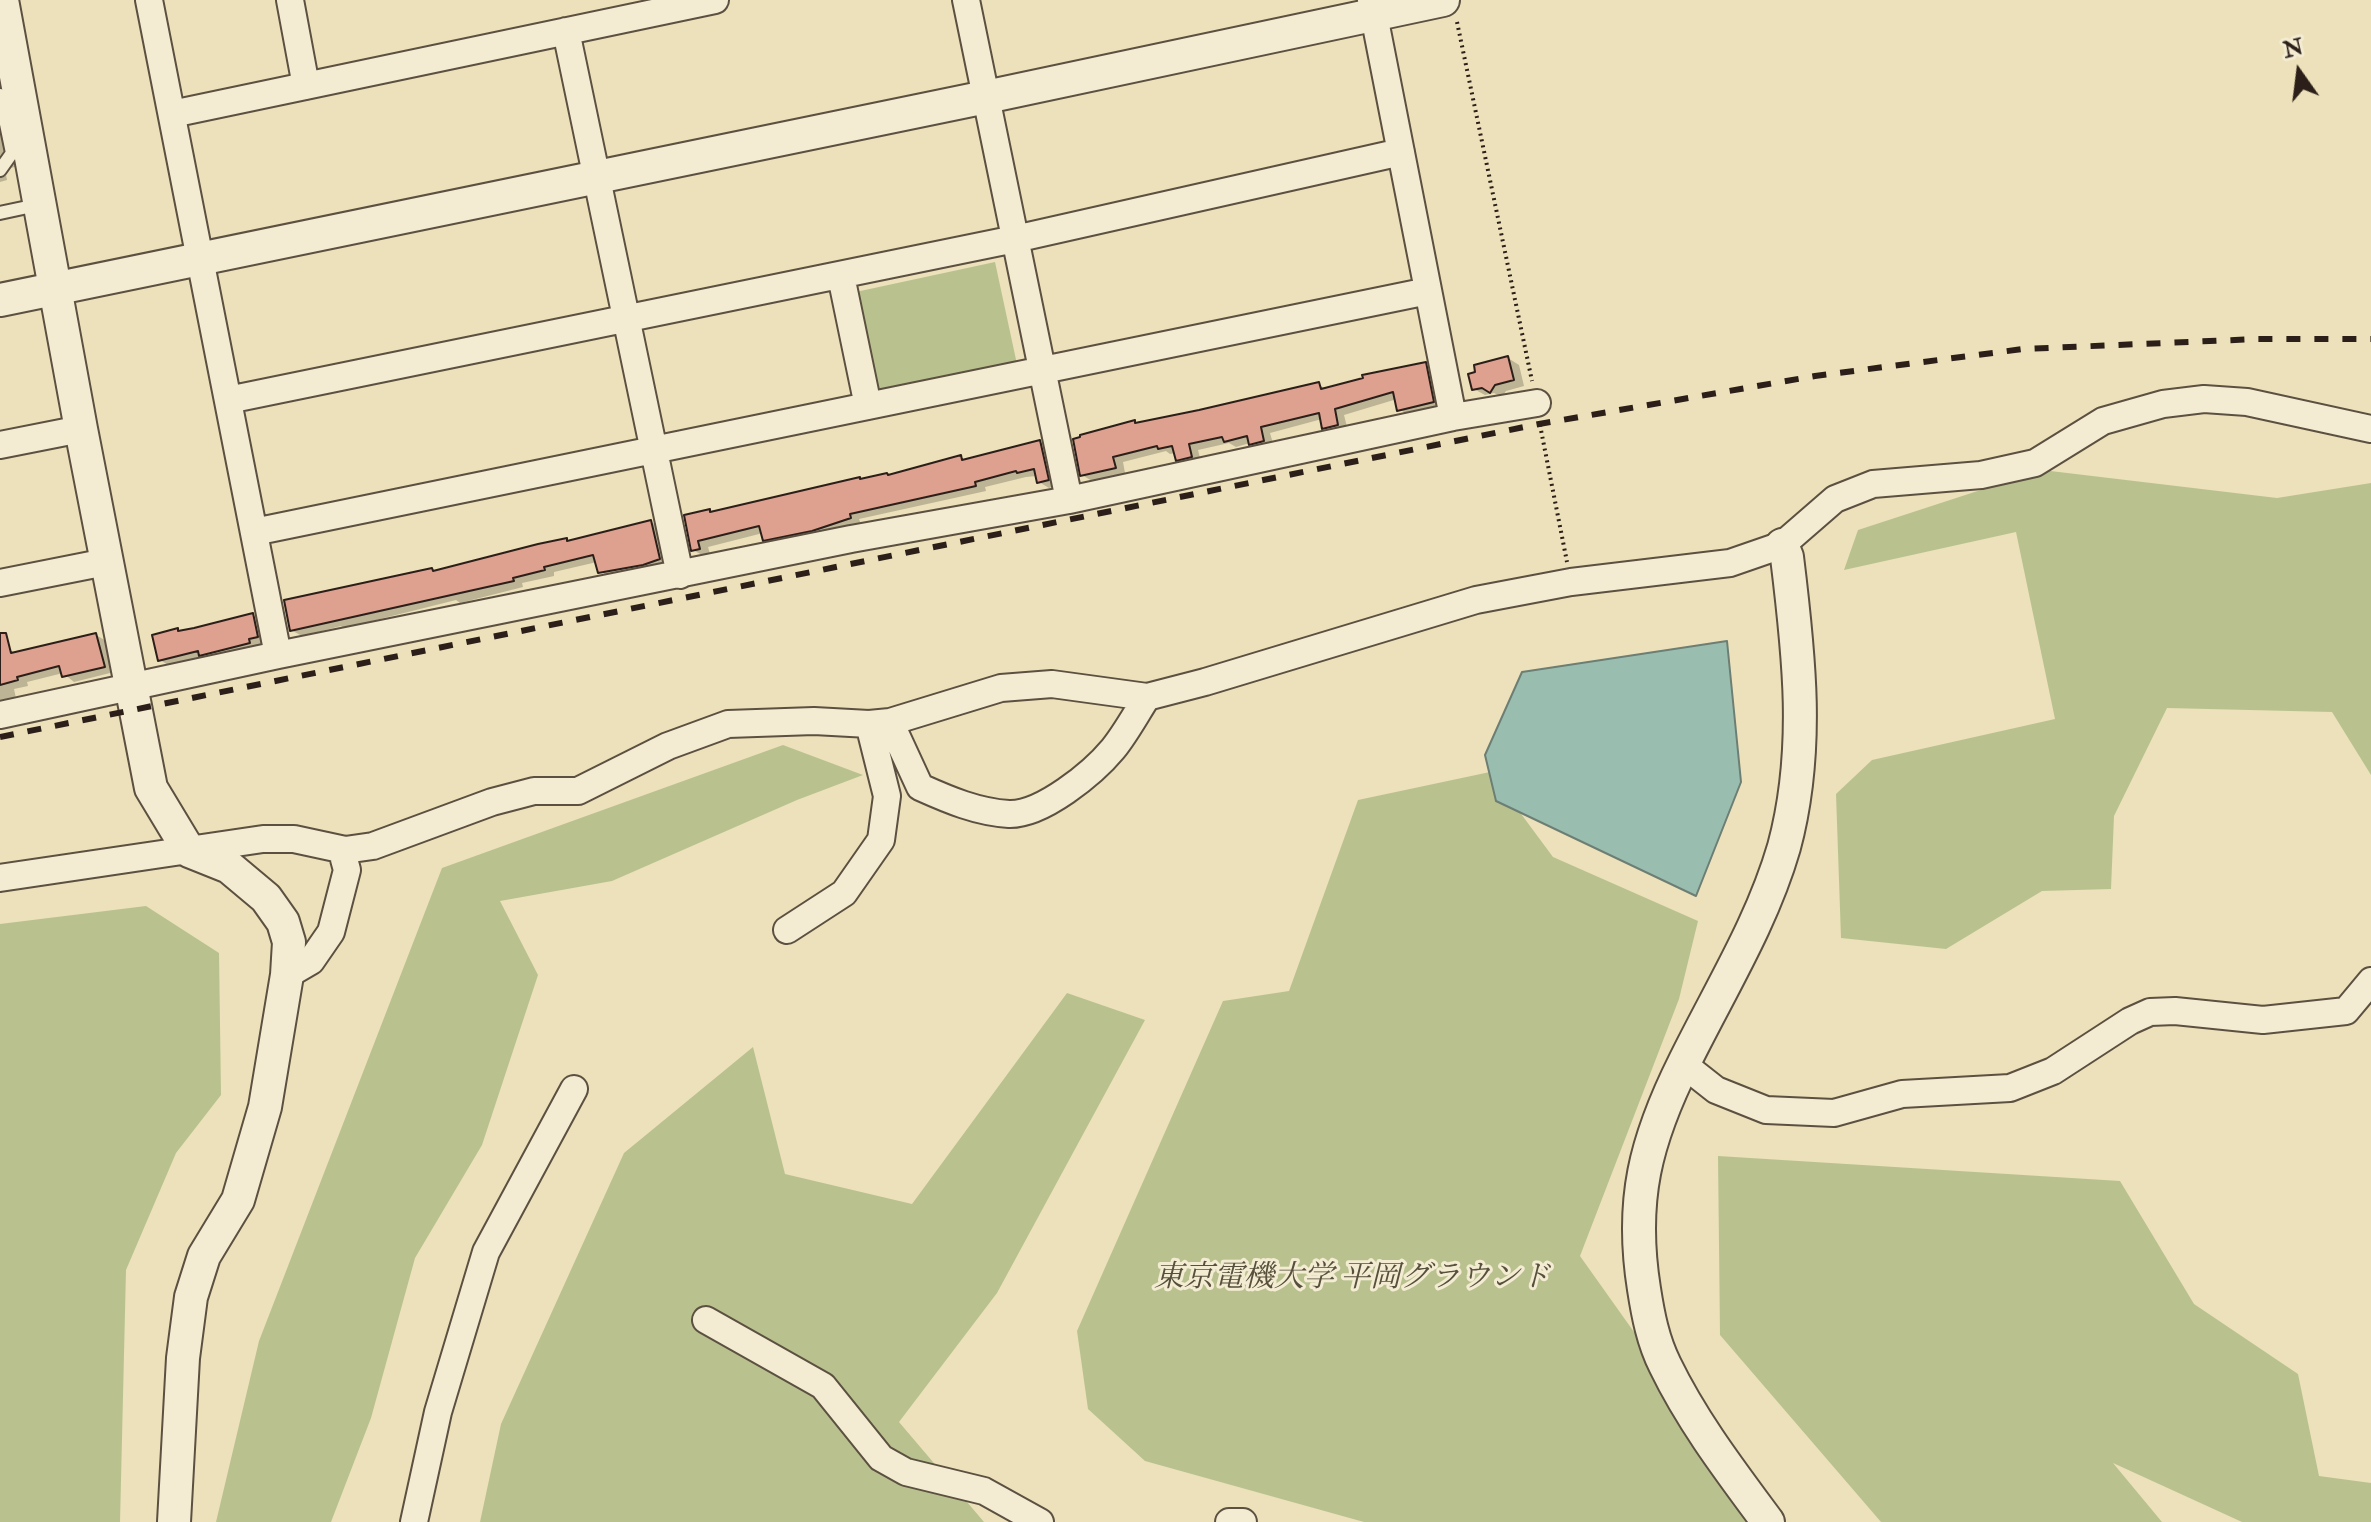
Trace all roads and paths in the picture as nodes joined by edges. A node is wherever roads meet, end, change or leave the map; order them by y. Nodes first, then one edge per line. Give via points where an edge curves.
1 (2, 0) edge
2 (149, 0) edge
3 (290, 0) edge
4 (715, 0) edge
5 (966, 0) edge
6 (1372, 7) edge
7 (1450, 8) edge
8 (566, 31) junction
9 (306, 86) junction
10 (0, 95) edge
11 (986, 97) junction
12 (172, 114) junction
13 (1401, 152) junction
14 (0, 170) edge
15 (597, 176) junction
16 (41, 205) junction
17 (0, 213) edge
18 (1015, 239) junction
19 (200, 258) junction
20 (841, 276) junction
21 (56, 289) junction
22 (1428, 291) junction
23 (0, 300) edge
24 (626, 319) junction
25 (1042, 370) junction
26 (228, 400) junction
27 (1537, 403) junction
28 (868, 406) junction
29 (1453, 417) junction
30 (81, 429) junction
31 (2371, 429) edge
32 (0, 445) edge
33 (654, 450) junction
34 (1069, 500) junction
35 (254, 532) junction
36 (1782, 545) junction
37 (106, 562) junction
38 (680, 575) junction
39 (1571, 582) junction
40 (0, 583) edge
41 (278, 655) junction
42 (132, 688) junction
43 (1147, 697) junction
44 (0, 715) edge
45 (879, 723) junction
46 (345, 850) junction
47 (189, 851) junction
48 (0, 878) edge
49 (787, 930) dead end
50 (287, 975) junction
51 (2371, 981) edge
52 (1683, 1064) junction
53 (574, 1089) dead end
54 (706, 1320) dead end
55 (174, 1522) edge
56 (414, 1522) edge
57 (1040, 1522) edge
58 (1229, 1522) edge
59 (1243, 1522) edge
60 (1768, 1522) edge

1 - 16 street
2 - 12 street
3 - 9 street
4 - 8 street
5 - 11 street
6 - 7 street
6 - 11 street
6 - 13 street
7 - 27 path
8 - 9 street
8 - 15 street
9 - 12 street
10 - 14 lane via 12,153
11 - 15 street
11 - 18 street
12 - 19 street
13 - 18 street
13 - 22 street
15 - 19 street
15 - 24 street
16 - 17 lane
16 - 21 street
18 - 20 street
18 - 25 street
19 - 21 street
19 - 26 street
20 - 24 street
20 - 28 street
21 - 23 street
21 - 30 street
22 - 25 street
22 - 29 street
24 - 26 street
24 - 33 street
25 - 28 street
25 - 34 street
26 - 35 street
27 - 29 street
27 - 39 path
28 - 33 street
29 - 34 street
30 - 32 street
30 - 37 street
31 - 36 street via 2247,402 2204,399 2163,404 2103,421 2035,463 1981,475 1873,484 1835,499
33 - 35 street
33 - 38 street
34 - 38 street
35 - 41 street
36 - 39 street via 1730,563
36 - 52 street via 1797,640 1802,720 1795,794 1784,847 1759,918
37 - 40 street
37 - 42 street
38 - 41 street
39 - 43 street via 1476,600
41 - 42 street
42 - 44 street
42 - 47 street via 151,788
43 - 45 street via 1052,684 1001,688
43 - 45 street via 1112,750 1079,780 1046,805 1012,814 960,805 920,787
45 - 46 street via 728,724 668,746 578,791 534,791 373,846
45 - 49 street via 887,796 881,840 844,893
46 - 47 street via 294,839 263,839
46 - 50 street via 347,870 331,932 311,961
47 - 48 street
47 - 50 street via 229,867 266,898 289,942
50 - 55 street via 265,1107 238,1200 204,1256 191,1297
51 - 52 street via 2346,1011 2263,1020 2150,1012 2053,1071 2010,1088 1902,1094 1834,1113 1766,1110 1716,1090
52 - 60 street via 1653,1138 1639,1196 1638,1251 1649,1320 1663,1362 1684,1400
53 - 56 street via 486,1252 438,1412
54 - 57 street via 823,1386 881,1458 906,1472 984,1491
58 - 59 street

